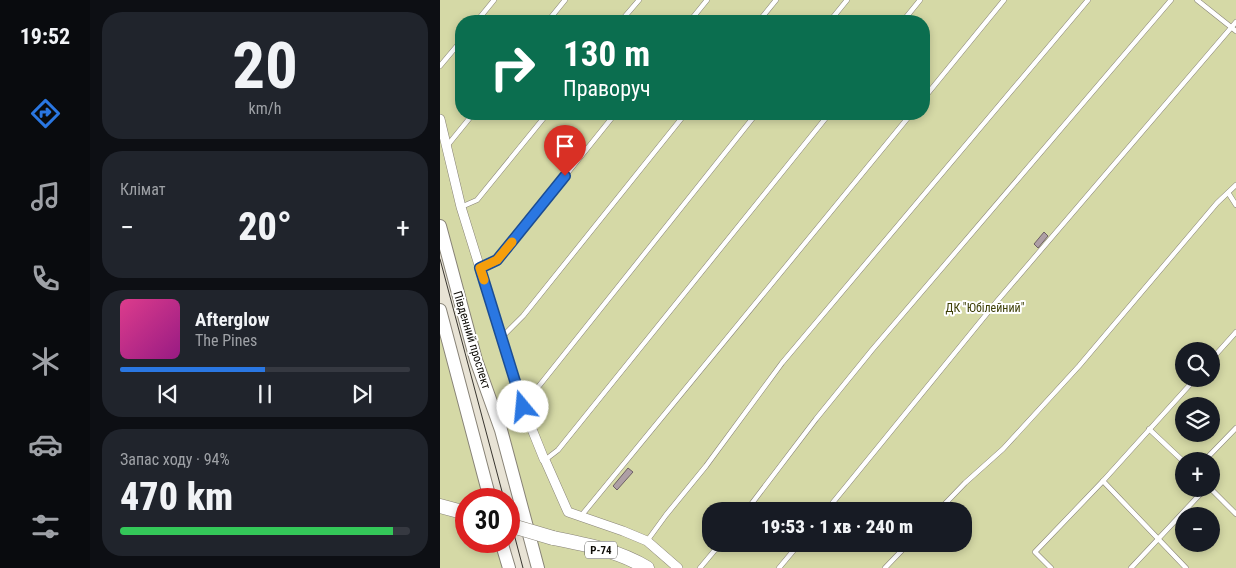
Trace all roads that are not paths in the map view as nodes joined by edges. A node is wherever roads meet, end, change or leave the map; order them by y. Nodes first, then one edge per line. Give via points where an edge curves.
1 (494, 0) edge
2 (565, 0) edge
3 (638, 0) edge
4 (707, 0) edge
5 (776, 0) edge
6 (847, 0) edge
7 (920, 0) edge
8 (1004, 0) edge
9 (1088, 0) edge
10 (1170, 0) edge
11 (1197, 0) edge
12 (482, 15) edge
13 (553, 15) edge
14 (626, 15) edge
15 (695, 15) edge
16 (764, 15) edge
17 (835, 15) edge
18 (908, 15) edge
19 (1236, 22) edge
20 (1231, 28) junction
21 (1236, 32) edge
22 (455, 48) edge
23 (440, 66) edge
24 (930, 91) edge
25 (440, 119) edge
26 (468, 120) edge
27 (542, 120) edge
28 (610, 120) edge
29 (680, 120) edge
30 (751, 120) edge
31 (824, 120) edge
32 (905, 120) edge
33 (447, 146) junction
34 (1236, 185) edge
35 (1229, 194) junction
36 (1236, 205) edge
37 (461, 207) junction
38 (440, 226) edge
39 (480, 268) junction
40 (440, 310) edge
41 (1236, 332) edge
42 (502, 338) junction
43 (1220, 350) edge
44 (1187, 387) edge
45 (523, 407) junction
46 (1236, 428) edge
47 (1149, 429) junction
48 (1213, 452) edge
49 (1175, 454) edge
50 (544, 460) junction
51 (1103, 481) junction
52 (487, 488) edge
53 (1198, 497) edge
54 (1219, 497) edge
55 (753, 502) edge
56 (833, 502) edge
57 (946, 502) edge
58 (440, 506) edge
59 (455, 510) edge
60 (1236, 514) edge
61 (581, 516) junction
62 (520, 528) edge
63 (1159, 539) junction
64 (647, 542) junction
65 (713, 552) edge
66 (792, 552) edge
67 (900, 552) edge
68 (505, 553) edge
69 (509, 568) edge
70 (538, 568) edge
71 (647, 568) edge
72 (678, 568) edge
73 (700, 568) edge
74 (779, 568) edge
75 (885, 568) edge
76 (1051, 568) edge
77 (1131, 568) edge
78 (1186, 568) edge

1 - 12 lane
2 - 13 lane
3 - 14 lane
4 - 15 lane
5 - 16 lane
6 - 17 lane
7 - 18 lane
8 - 24 lane
9 - 64 lane via 782,363
10 - 55 lane via 872,350
11 - 20 lane
19 - 20 lane
20 - 21 lane
20 - 56 lane via 1005,292
22 - 23 lane
25 - 33 street
26 - 33 lane
27 - 37 lane via 478,200
28 - 39 lane via 497,260
29 - 42 lane
30 - 45 lane
31 - 50 lane via 558,450
32 - 61 lane
33 - 37 street
34 - 35 lane
35 - 36 lane
35 - 57 lane via 1217,203 1079,366 1003,449
37 - 39 street
38 - 70 main road, Південний проспект
39 - 42 street
40 - 52 main road, Південний проспект
41 - 43 lane
42 - 45 street
44 - 47 lane
45 - 50 street
46 - 48 lane
47 - 49 lane
47 - 51 lane
50 - 61 street via 568,512
51 - 63 lane
51 - 76 lane via 1035,552
53 - 63 lane
54 - 60 lane
58 - 59 main road
61 - 64 street
62 - 71 main road, Р-74, bridge via 611,553
63 - 77 lane
63 - 78 lane
64 - 72 street
65 - 73 lane
66 - 74 lane
67 - 75 lane
68 - 69 main road

